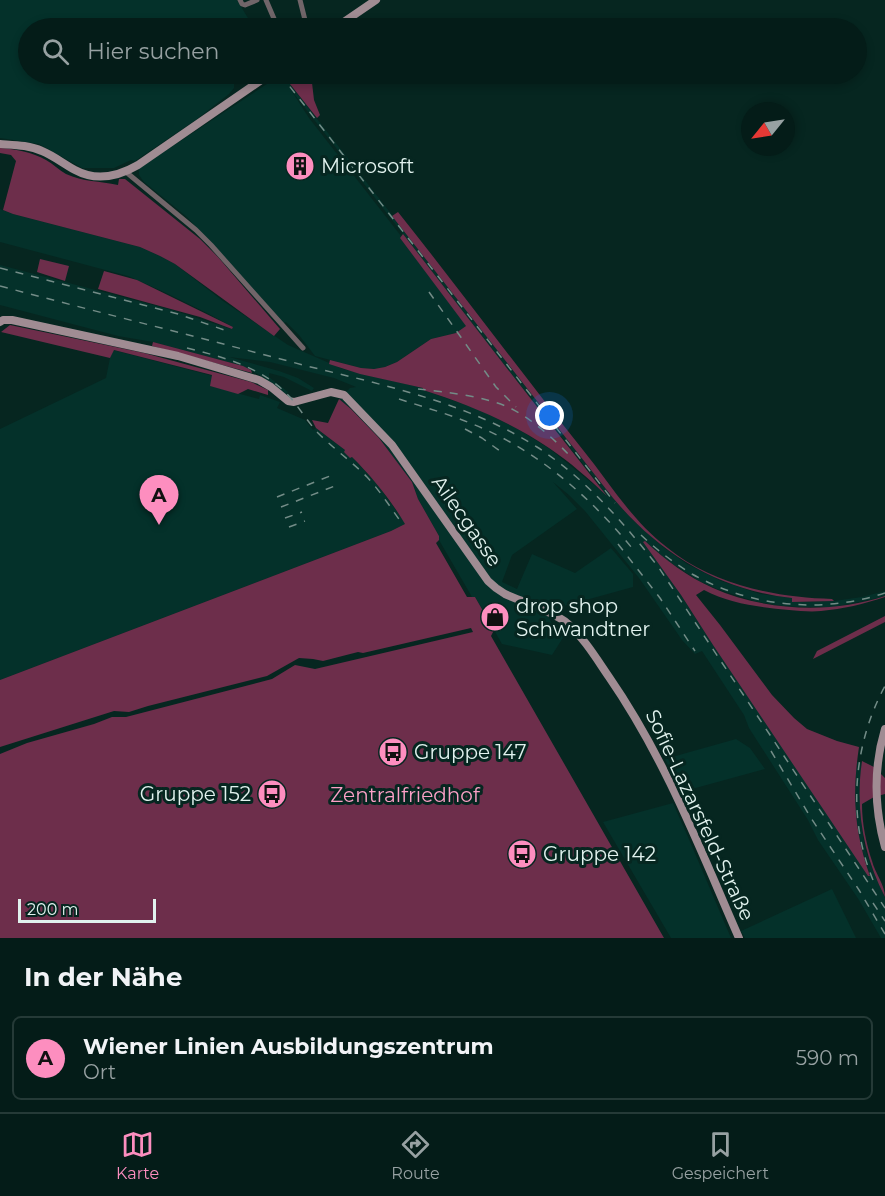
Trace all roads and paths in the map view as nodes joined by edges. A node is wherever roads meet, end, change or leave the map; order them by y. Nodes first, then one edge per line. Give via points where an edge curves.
1 (240, 0) edge
2 (257, 0) edge
3 (266, 0) edge
4 (300, 0) edge
5 (376, 0) edge
6 (274, 18) edge
7 (304, 18) edge
8 (350, 18) edge
9 (255, 84) edge
10 (0, 144) edge
11 (126, 172) junction
12 (0, 322) edge
13 (303, 348) dead end
14 (589, 648) joint
15 (885, 729) edge
16 (885, 847) edge
17 (739, 938) edge

1 - 2 street via 245,5
3 - 6 street
4 - 7 street
5 - 8 street
9 - 11 street
10 - 11 street via 35,148 86,175 102,177
11 - 13 street via 212,245
12 - 14 street, Ailecgasse via 12,320 178,356 259,380 288,401 336,392 344,395 392,445 488,581 505,594 565,622
14 - 17 street, Sofie-Lazarsfeld-Straße via 651,745
15 - 16 street via 876,792

